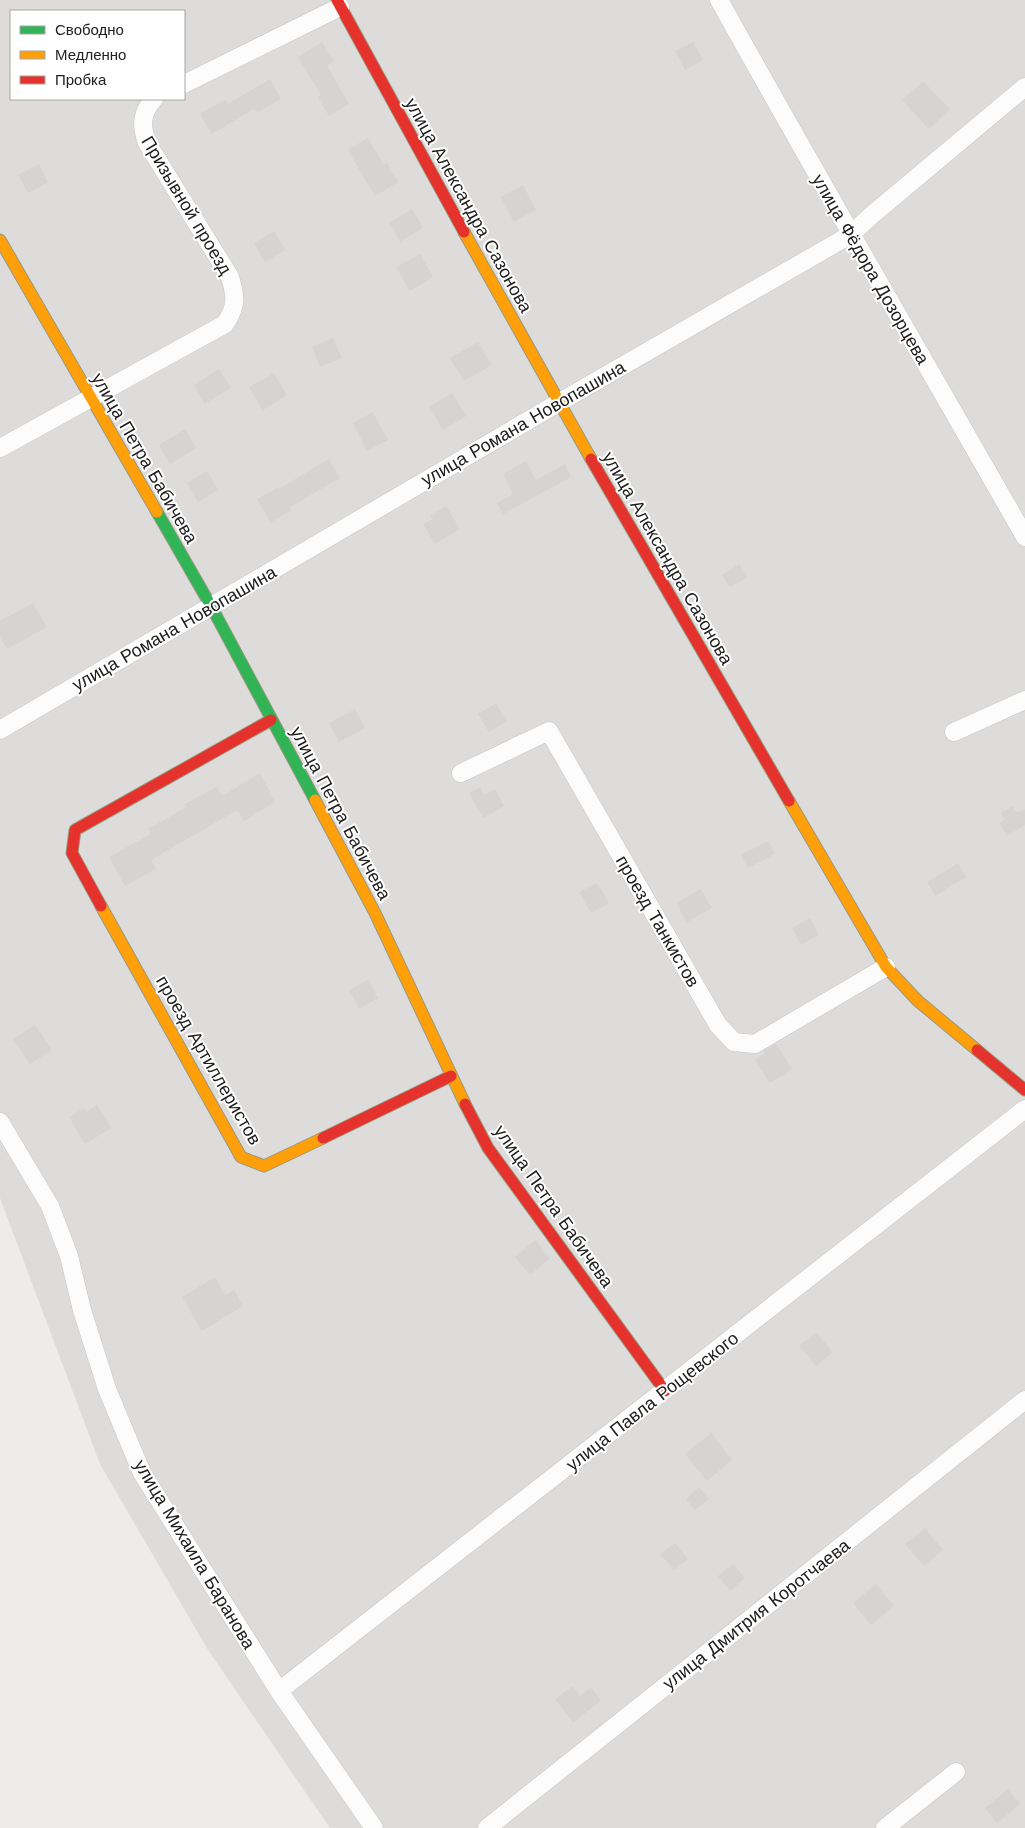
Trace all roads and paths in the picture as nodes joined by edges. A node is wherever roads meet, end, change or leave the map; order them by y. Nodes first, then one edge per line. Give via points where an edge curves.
1 (719, 0) edge
2 (339, 4) edge
3 (185, 83) edge
4 (1025, 88) edge
5 (153, 100) edge
6 (850, 235) junction
7 (0, 240) edge
8 (90, 398) junction
9 (558, 403) junction
10 (0, 448) edge
11 (1025, 538) edge
12 (211, 606) junction
13 (1025, 700) edge
14 (272, 720) junction
15 (0, 730) edge
16 (954, 732) dead end
17 (461, 773) dead end
18 (886, 966) junction
19 (450, 1076) junction
20 (1025, 1090) edge
21 (1025, 1109) edge
22 (0, 1122) edge
23 (665, 1391) junction
24 (1025, 1400) edge
25 (278, 1691) junction
26 (956, 1772) dead end
27 (374, 1828) edge
28 (487, 1828) edge
29 (885, 1828) edge

1 - 6 street, улица Фёдора Дозорцева
2 - 3 street
2 - 9 street, улица Александра Сазонова
4 - 6 street, улица Романа Новопашина
5 - 8 street, Призывной проезд via 144,112 142,130 230,277 235,293 232,314 225,324
6 - 9 street, улица Романа Новопашина
6 - 11 street, улица Фёдора Дозорцева
7 - 8 street, улица Петра Бабичева
8 - 10 street, Призывной проезд
8 - 12 street, улица Петра Бабичева
9 - 12 street, улица Романа Новопашина
9 - 18 street, улица Александра Сазонова
12 - 14 street, улица Петра Бабичева
12 - 15 street, улица Романа Новопашина
13 - 16 street
14 - 19 street, улица Петра Бабичева via 375,913
14 - 19 street, проезд Артиллеристов via 75,830 72,853 241,1157 264,1166
17 - 18 street, проезд Танкистов via 549,730 718,1025 734,1042 755,1044
18 - 20 street, улица Александра Сазонова via 918,1000
19 - 23 street, улица Петра Бабичева via 488,1148
21 - 23 street, улица Павла Рощевского
22 - 25 street, улица Михаила Баранова via 50,1206 69,1256 107,1389 142,1473
23 - 25 street, улица Павла Рощевского
24 - 28 street, улица Дмитрия Коротчаева
25 - 27 street, улица Михаила Баранова
26 - 29 street

